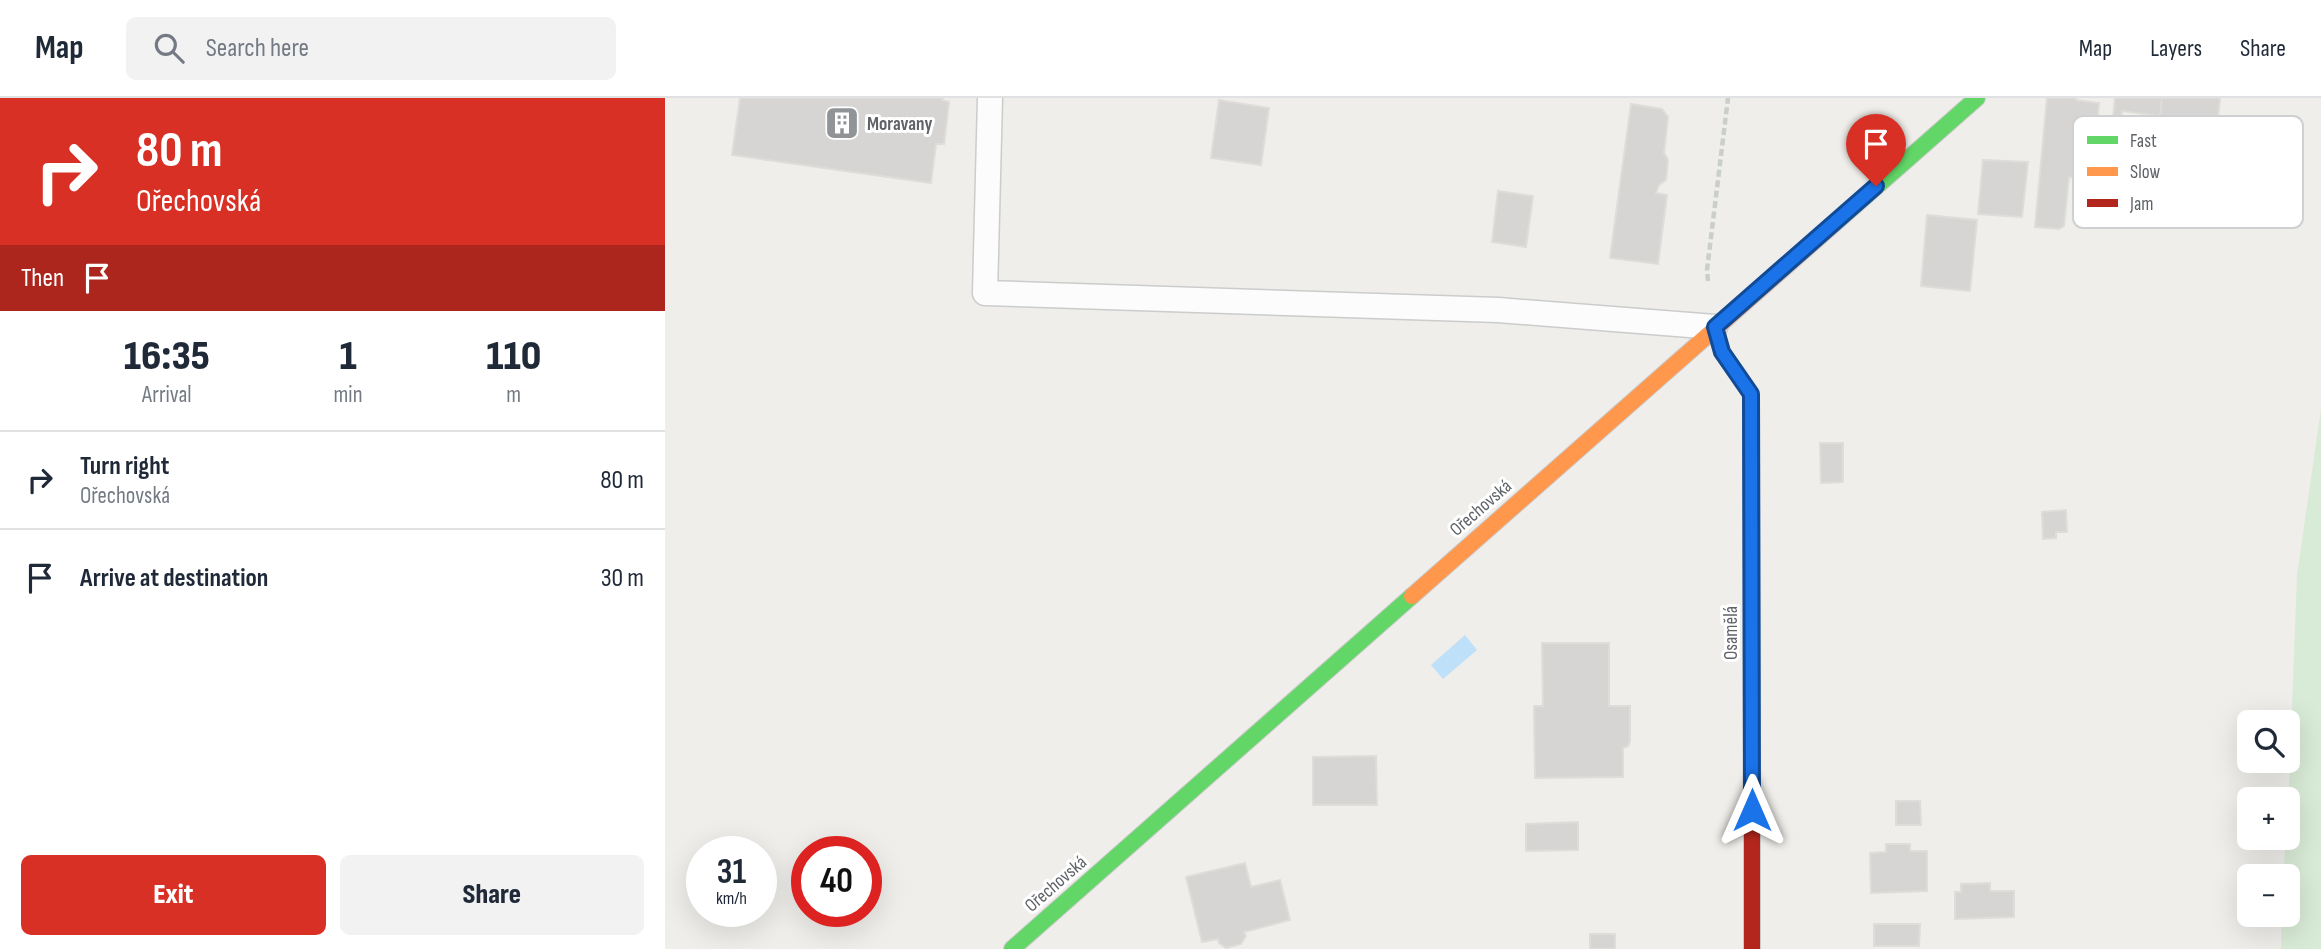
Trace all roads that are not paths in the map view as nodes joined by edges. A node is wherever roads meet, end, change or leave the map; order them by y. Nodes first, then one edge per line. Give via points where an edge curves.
1 (990, 98) edge
2 (1977, 98) edge
3 (1715, 327) junction
4 (1011, 949) edge
5 (1752, 949) edge

1 - 3 lane via 985,293 1499,310
2 - 3 street, Ořechovská
3 - 4 street, Ořechovská
3 - 5 street, Osamělá via 1722,352 1751,394

